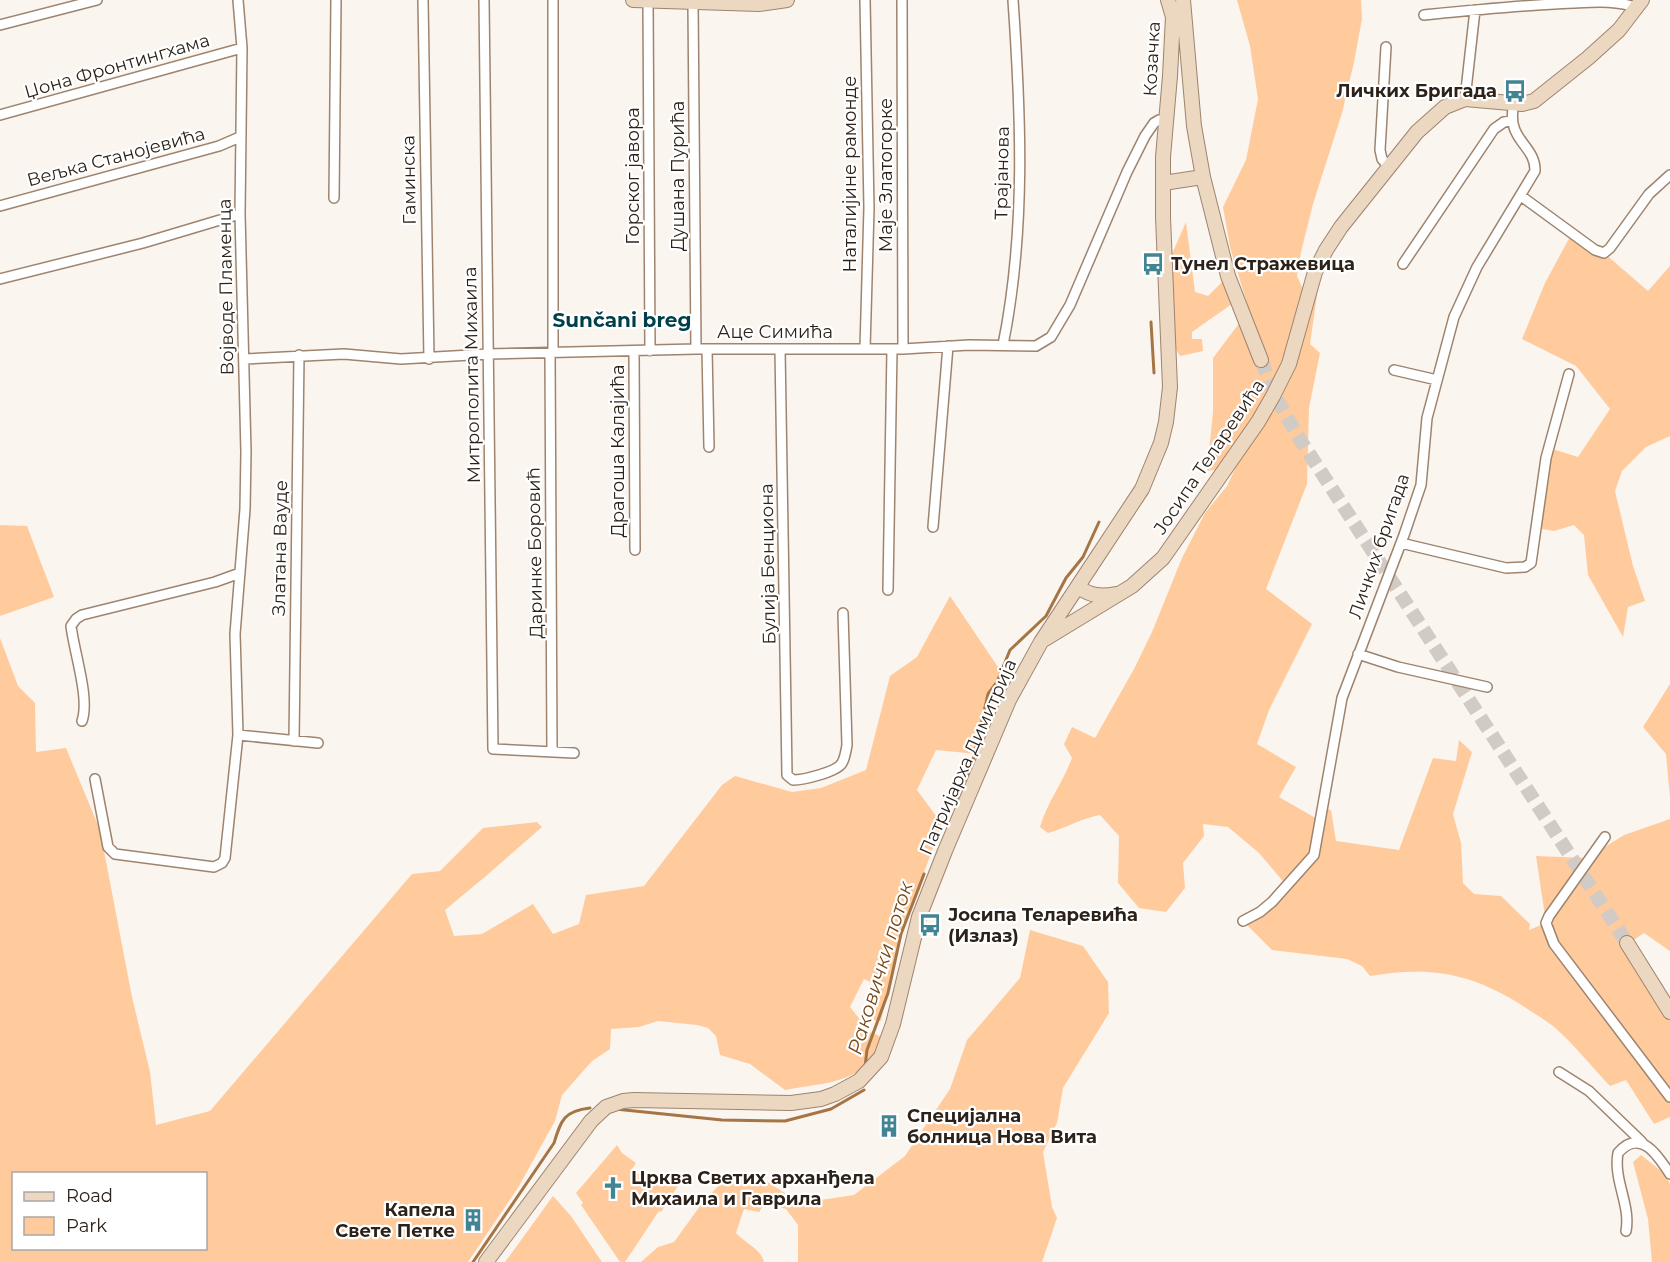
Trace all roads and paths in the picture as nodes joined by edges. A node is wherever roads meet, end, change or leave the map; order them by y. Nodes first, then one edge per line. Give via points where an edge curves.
1 (97, 0) edge
2 (238, 0) edge
3 (336, 0) edge
4 (423, 0) edge
5 (484, 0) edge
6 (553, 0) edge
7 (633, 0) edge
8 (787, 0) edge
9 (865, 0) edge
10 (902, 0) edge
11 (1013, 0) edge
12 (1168, 0) edge
13 (1183, 0) edge
14 (648, 1) edge
15 (759, 2) edge
16 (693, 3) junction
17 (1640, 4) edge
18 (1475, 10) junction
19 (1424, 15) dead end
20 (0, 25) edge
21 (1386, 47) dead end
22 (242, 48) junction
23 (1465, 99) junction
24 (1514, 104) junction
25 (0, 116) edge
26 (1167, 120) junction
27 (1511, 121) junction
28 (240, 137) junction
29 (1389, 167) junction
30 (1670, 175) edge
31 (1203, 177) junction
32 (1163, 183) junction
33 (1521, 196) junction
34 (334, 198) dead end
35 (0, 206) edge
36 (240, 214) junction
37 (1403, 264) dead end
38 (0, 279) edge
39 (1003, 345) junction
40 (948, 346) junction
41 (696, 349) junction
42 (707, 349) junction
43 (780, 349) junction
44 (865, 349) junction
45 (892, 349) junction
46 (903, 349) junction
47 (634, 351) junction
48 (650, 351) junction
49 (552, 353) junction
50 (488, 354) junction
51 (299, 355) junction
52 (244, 359) junction
53 (429, 359) junction
54 (1261, 360) tunnel mouth
55 (1394, 370) dead end
56 (1569, 374) dead end
57 (1437, 380) junction
58 (709, 447) dead end
59 (933, 527) dead end
60 (1401, 543) junction
61 (635, 550) dead end
62 (240, 573) junction
63 (1077, 589) junction
64 (888, 590) dead end
65 (1121, 593) junction
66 (1098, 608) junction
67 (843, 613) dead end
68 (1041, 642) junction
69 (1358, 654) junction
70 (1487, 687) dead end
71 (82, 721) dead end
72 (238, 735) junction
73 (294, 741) junction
74 (318, 743) dead end
75 (552, 752) junction
76 (574, 753) dead end
77 (95, 779) dead end
78 (1605, 837) dead end
79 (1244, 921) dead end
80 (1628, 943) tunnel mouth
81 (1670, 1012) edge
82 (1559, 1072) dead end
83 (1670, 1097) edge
84 (1644, 1143) junction
85 (1670, 1174) edge
86 (1626, 1231) dead end
87 (486, 1262) edge

1 - 20 street
2 - 22 street, Војводе Пламенца
3 - 34 street
4 - 53 street, Гаминска
5 - 50 street, Митрополита Михаила
6 - 49 street, Даринке Боровић
7 - 14 main road
8 - 15 main road
9 - 44 street, Наталијине рамонде via 869,198
10 - 46 street, Маје Златогорке
11 - 39 street, Трајанова via 1021,175 1010,312
12 - 26 main road, Козачка via 1173,17
13 - 31 main road via 1194,126
14 - 16 main road
14 - 48 street, Горског јавора
15 - 16 main road
16 - 41 street, Душана Пурића
17 - 18 street via 1535,4
17 - 24 main road via 1619,30 1544,95 1528,104
18 - 19 street
18 - 23 street
21 - 29 street via 1380,150
22 - 25 street, Џона Фронтингхама
22 - 28 street, Војводе Пламенца
23 - 24 main road
23 - 29 main road, Јосипа Теларевића via 1432,118
24 - 27 street
26 - 32 main road, Патријарха Димитрија
26 - 39 street, Аце Симића via 1154,123 1138,147 1071,305 1051,337 1036,346
27 - 33 street, Личких бригада via 1535,165
27 - 37 street via 1494,129
28 - 35 street, Вељка Станојевића
28 - 36 street, Војводе Пламенца
29 - 65 main road, Јосипа Теларевића via 1326,250 1289,364 1258,422 1163,558
30 - 33 street via 1649,194 1604,253
31 - 32 main road
31 - 54 main road via 1228,276
32 - 63 main road, Патријарха Димитрија via 1170,367 1166,422 1142,489
33 - 57 street, Личких бригада via 1469,283 1454,317
36 - 38 street
36 - 52 street, Војводе Пламенца
39 - 40 street, Аце Симића
40 - 46 street, Аце Симића
40 - 59 street
41 - 42 street, Аце Симића
41 - 48 street, Аце Симића
42 - 43 street, Аце Симића
42 - 58 street
43 - 44 street, Аце Симића
43 - 67 street, Булија Бенциона via 790,778 801,780 836,769 844,761 847,745
44 - 45 street, Аце Симића
45 - 46 street, Аце Симића
45 - 64 street
47 - 48 street, Аце Симића
47 - 49 street, Аце Симића
47 - 61 street, Драгоша Калајића
49 - 50 street, Аце Симића
49 - 75 street, Даринке Боровић
50 - 53 street, Аце Симића
50 - 75 street, Митрополита Михаила via 493,749
51 - 52 street, Аце Симића
51 - 53 street, Аце Симића
51 - 73 street, Златана Вауде
52 - 62 street, Војводе Пламенца via 245,508
55 - 57 street
56 - 60 street via 1546,458 1531,563 1506,568
57 - 60 street, Личких бригада via 1427,418 1422,480
60 - 69 street, Личких бригада
62 - 71 street via 82,615 72,622 85,712
62 - 72 street, Војводе Пламенца via 235,634
63 - 65 main road via 1098,596
63 - 66 main road via 1081,602
63 - 68 main road, Патријарха Димитрија
65 - 66 main road, Јосипа Теларевића
66 - 68 main road, Јосипа Теларевића
68 - 87 main road, Патријарха Димитрија via 1009,700 927,896 887,1045 877,1064 852,1086 810,1101 647,1099 606,1107 591,1121
69 - 70 street
69 - 79 street, Личких бригада via 1342,698 1314,855 1272,902
72 - 73 street
72 - 77 street, Војводе Пламенца via 225,858 218,866 115,854 108,847
73 - 74 street
75 - 76 street
78 - 83 street via 1546,923 1554,944
80 - 81 main road
82 - 84 street via 1589,1091
84 - 85 street
84 - 86 street via 1630,1143 1618,1154 1617,1169 1628,1221

